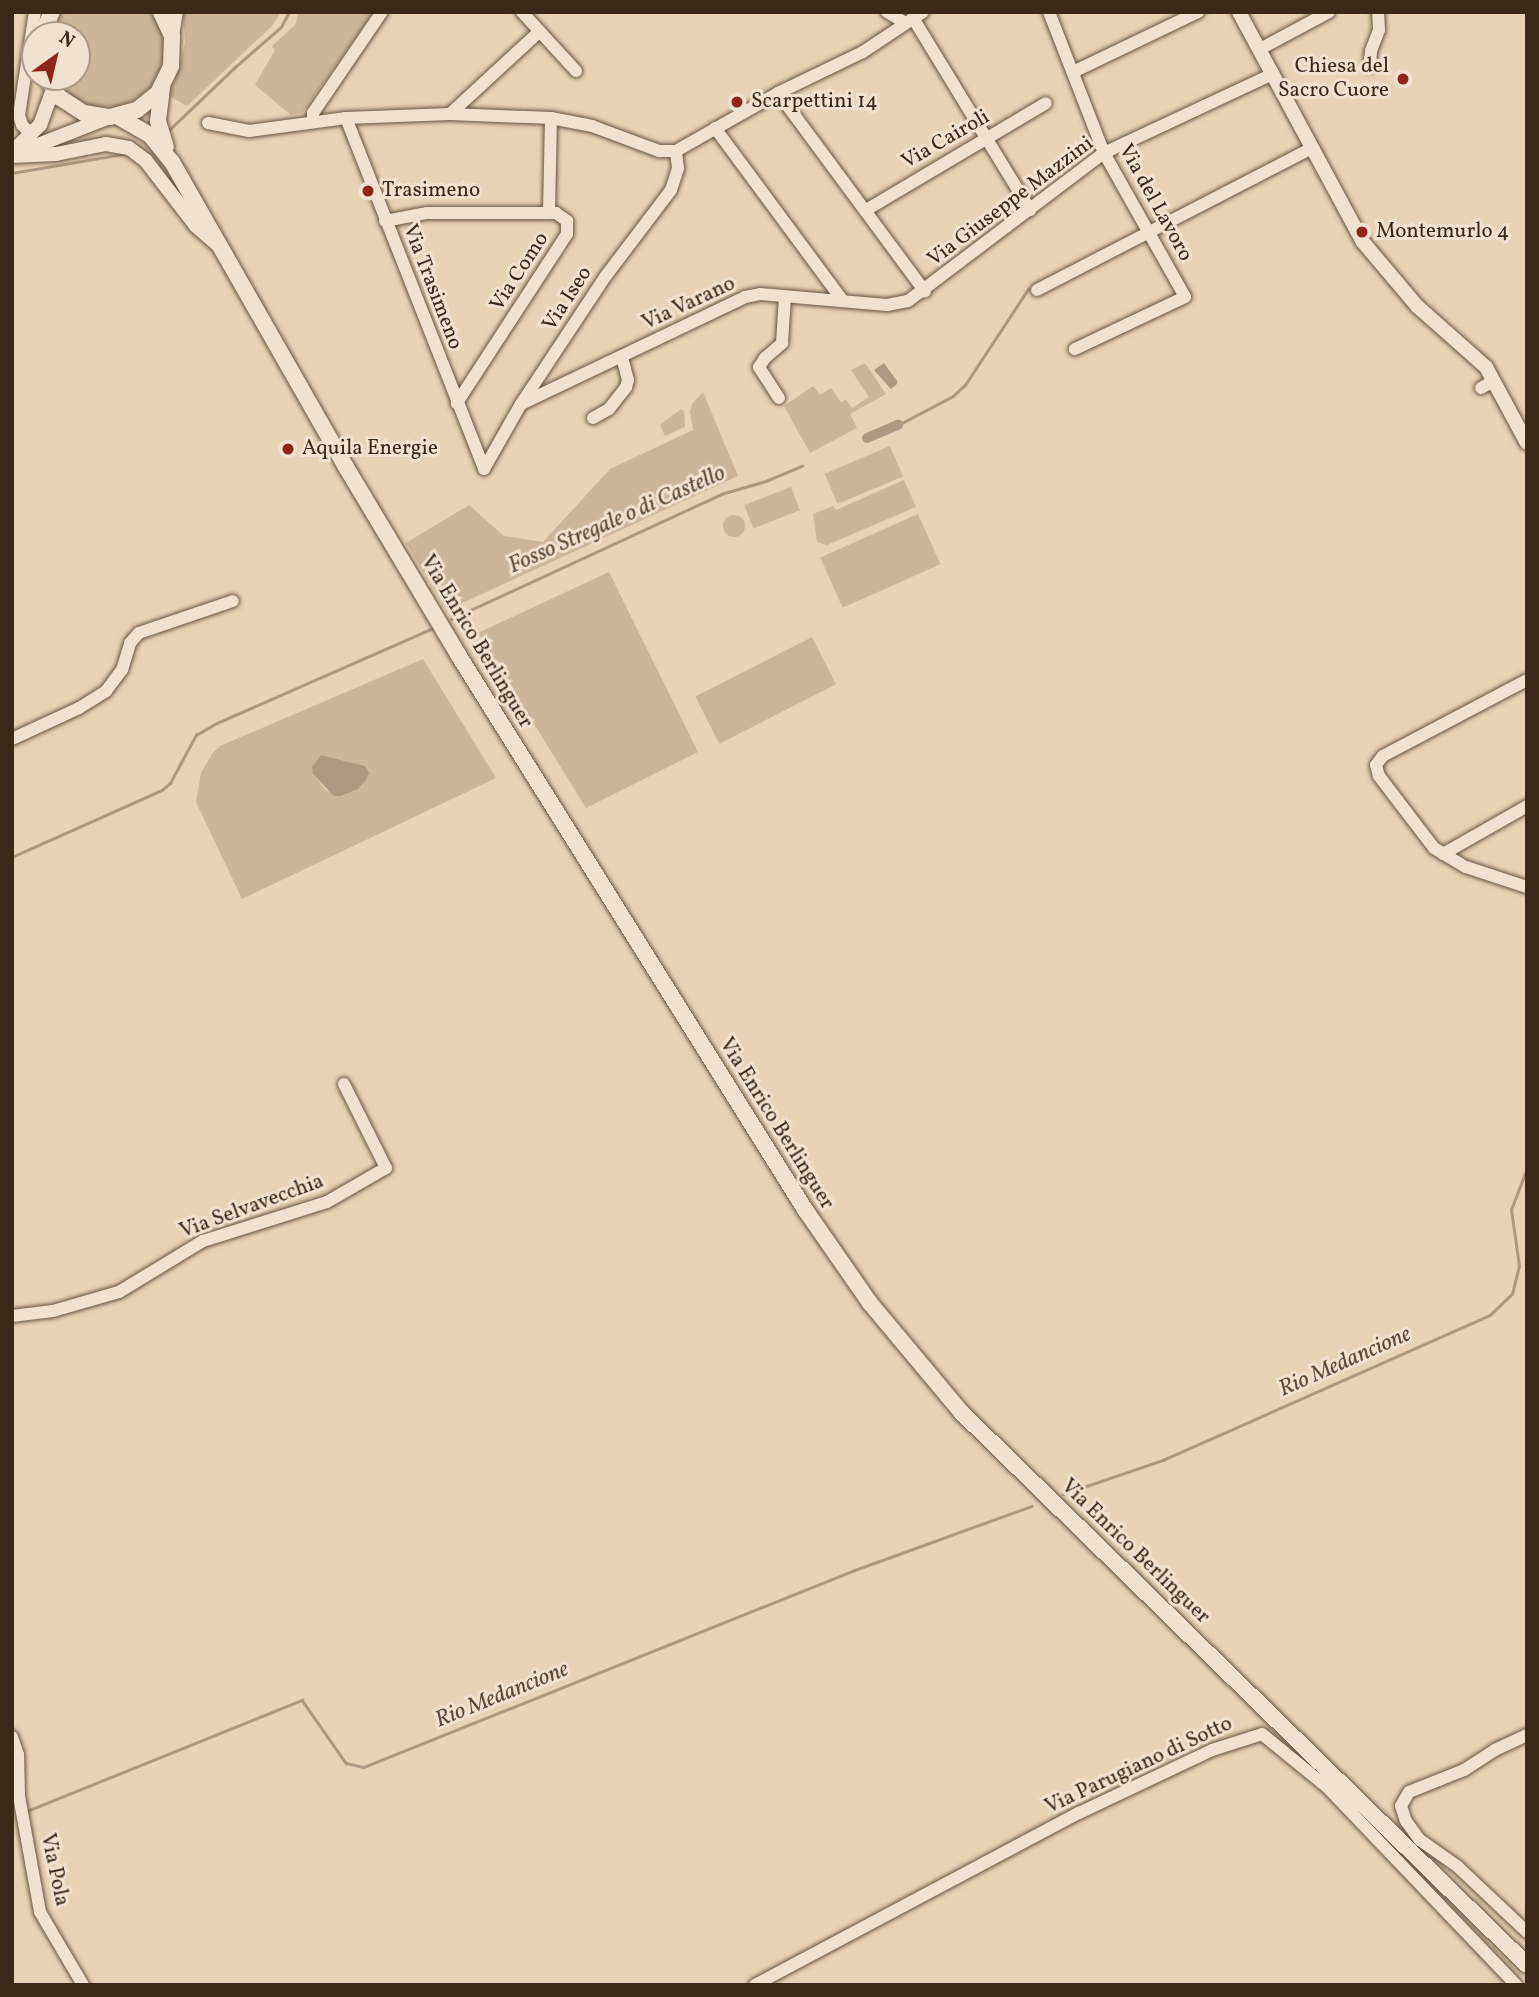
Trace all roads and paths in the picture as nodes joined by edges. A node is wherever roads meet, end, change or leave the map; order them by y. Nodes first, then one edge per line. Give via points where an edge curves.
1 (161, 12) edge
2 (176, 12) edge
3 (383, 12) edge
4 (522, 12) edge
5 (887, 12) edge
6 (1049, 12) edge
7 (1198, 12) edge
8 (1239, 12) edge
9 (1329, 12) edge
10 (1378, 12) edge
11 (46, 14) edge
12 (914, 18) edge
13 (540, 31) junction
14 (172, 36) junction
15 (1260, 49) junction
16 (1370, 66) dead end
17 (576, 71) dead end
18 (1073, 72) junction
19 (1273, 74) junction
20 (162, 88) junction
21 (49, 91) edge
22 (57, 91) edge
23 (778, 93) junction
24 (1046, 103) dead end
25 (450, 114) junction
26 (114, 116) junction
27 (346, 118) junction
28 (551, 118) junction
29 (313, 121) junction
30 (208, 123) dead end
31 (715, 128) junction
32 (32, 135) junction
33 (987, 139) junction
34 (1312, 148) junction
35 (676, 152) junction
36 (1104, 153) junction
37 (12, 154) edge
38 (172, 162) junction
39 (866, 210) junction
40 (1030, 210) junction
41 (549, 214) junction
42 (385, 221) junction
43 (1150, 232) junction
44 (221, 247) junction
45 (1037, 290) dead end
46 (925, 292) junction
47 (785, 297) junction
48 (844, 301) junction
49 (1074, 349) dead end
50 (622, 357) junction
51 (779, 398) dead end
52 (457, 403) junction
53 (521, 404) junction
54 (593, 418) dead end
55 (1527, 443) edge
56 (484, 469) joint
57 (233, 601) dead end
58 (1527, 680) edge
59 (12, 739) edge
60 (1527, 806) edge
61 (1443, 854) junction
62 (1527, 887) edge
63 (344, 1084) dead end
64 (12, 1315) edge
65 (1527, 1735) edge
66 (12, 1737) edge
67 (15, 1755) edge
68 (12, 1784) edge
69 (20, 1802) junction
70 (1527, 1932) edge
71 (1527, 1965) edge
72 (83, 1985) edge
73 (755, 1985) edge
74 (1516, 1985) edge

1 - 14 main road, Via Enrico Berlinguer
2 - 14 street
3 - 29 street via 313,113
4 - 13 street
5 - 12 street
6 - 18 street, Via del Lavoro
7 - 18 street
8 - 15 street
9 - 15 street
10 - 16 street via 1379,30
11 - 32 street via 19,115
12 - 23 street via 863,52
12 - 33 street
13 - 17 street
13 - 25 street
14 - 20 main road, Via Enrico Berlinguer via 172,66
15 - 19 street
18 - 36 street, Via del Lavoro
19 - 34 street
19 - 36 street, Via Giuseppe Mazzini
20 - 26 main road via 143,106
20 - 38 main road, Via Enrico Berlinguer via 158,121
21 - 32 street via 48,112
22 - 26 main road, Via Enrico Berlinguer via 75,109 94,116
23 - 31 street
23 - 39 street
24 - 33 street, Via Cairoli
25 - 27 street
25 - 28 street
26 - 37 street
26 - 38 main road, Via Enrico Berlinguer via 150,135
27 - 29 street
27 - 42 street, Via Trasimeno
28 - 35 street via 592,125 659,151
28 - 41 street, Via Como
29 - 30 street via 257,130
31 - 35 street
31 - 48 street
32 - 37 street
33 - 39 street, Via Cairoli
33 - 40 street
34 - 43 street
34 - 55 street via 1363,242 1417,306 1480,361 1487,385
35 - 53 street, Via Iseo via 678,168 671,190 605,277
36 - 40 street, Via Giuseppe Mazzini
36 - 43 street, Via del Lavoro
37 - 44 street via 56,154 106,144 129,148
38 - 44 main road, Via Enrico Berlinguer
39 - 46 street
40 - 46 street, Via Giuseppe Mazzini
41 - 42 street via 427,213
41 - 52 street, Via Como via 564,218 567,234
42 - 52 street, Via Trasimeno
43 - 45 street
43 - 49 street, Via del Lavoro via 1185,297
44 - 71 main road, Via Enrico Berlinguer via 452,644 806,1211 870,1303 934,1382 1044,1493
46 - 48 street, Via Varano via 895,304
47 - 48 street, Via Varano
47 - 50 street, Via Varano via 745,297
47 - 51 street via 782,343 760,367
50 - 53 street, Via Varano
50 - 54 street via 626,387 609,409
52 - 56 street, Via Trasimeno
53 - 56 street, Via Iseo
57 - 59 street via 139,633 122,670 106,691
58 - 61 street via 1377,761 1379,776 1420,833
60 - 61 street
61 - 62 street via 1466,867
63 - 64 street, Via Selvavecchia via 386,1168 327,1202 203,1241 119,1292 52,1311
65 - 70 street via 1464,1770 1409,1792 1401,1806 1420,1840 1457,1866
66 - 67 street, Via Pola
67 - 69 street, Via Pola
68 - 69 street, Via Pola
69 - 72 street, Via Pola via 40,1912
73 - 74 street, Via Parugiano di Sotto via 1079,1813 1212,1750 1262,1734 1327,1787

